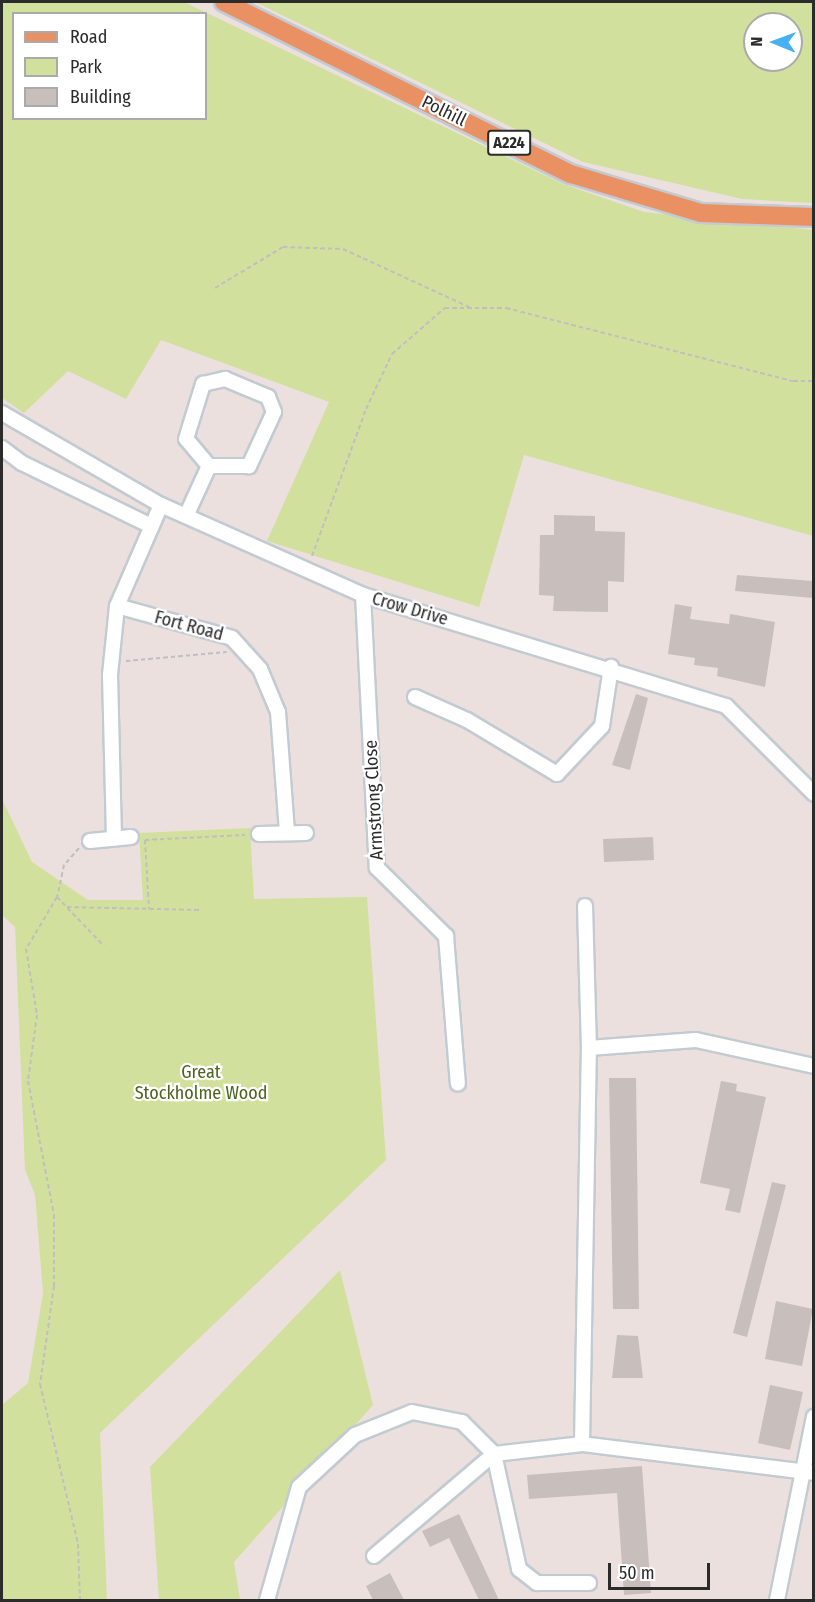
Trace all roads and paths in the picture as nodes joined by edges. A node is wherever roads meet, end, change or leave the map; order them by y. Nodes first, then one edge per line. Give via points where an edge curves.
1 (224, 2) edge
2 (813, 217) edge
3 (215, 288) dead end
4 (472, 308) junction
5 (813, 381) edge
6 (2, 413) edge
7 (2, 448) edge
8 (209, 466) junction
9 (161, 505) junction
10 (186, 516) junction
11 (151, 526) junction
12 (307, 570) junction
13 (363, 595) junction
14 (117, 606) junction
15 (240, 646) junction
16 (111, 662) junction
17 (610, 667) junction
18 (414, 697) dead end
19 (813, 795) edge
20 (306, 832) dead end
21 (287, 833) junction
22 (259, 834) joint
23 (114, 838) junction
24 (138, 838) junction
25 (90, 841) joint
26 (57, 897) junction
27 (585, 906) dead end
28 (67, 907) junction
29 (149, 909) junction
30 (201, 910) dead end
31 (104, 946) dead end
32 (589, 1048) junction
33 (813, 1066) edge
34 (458, 1084) dead end
35 (813, 1417) edge
36 (582, 1444) junction
37 (494, 1454) junction
38 (808, 1472) edge
39 (374, 1556) dead end
40 (589, 1583) dead end
41 (80, 1600) edge
42 (267, 1600) edge
43 (777, 1600) edge

1 - 2 main road, Polhill / A224 via 571,174 701,213
3 - 4 path via 283,247 343,249
4 - 5 path via 506,308 793,381
4 - 12 path via 445,308 392,354 366,409
6 - 9 street, Crow Drive
7 - 11 street via 22,463
8 - 8 street via 249,466 274,412 268,397 225,379 203,384 186,439
8 - 10 street
9 - 10 street, Crow Drive
9 - 11 street
10 - 12 street, Crow Drive
11 - 14 street
12 - 13 street, Crow Drive
13 - 17 street, Crow Drive
13 - 34 street, Armstrong Close via 377,868 446,936
14 - 15 street, Fort Road via 232,638
14 - 16 street
15 - 16 path via 218,656
15 - 21 street, Fort Road via 260,669 278,712
16 - 23 street
17 - 18 street via 602,726 557,774 467,720
17 - 19 street, Crow Drive via 726,706
20 - 21 street
21 - 22 street
22 - 24 path
23 - 24 street
23 - 25 street
24 - 29 path
25 - 26 path via 64,865
26 - 28 path
26 - 41 path via 26,949 37,1014 28,1081 54,1215 54,1286 40,1384 78,1544
27 - 32 street
28 - 29 path
28 - 31 path
29 - 30 path
32 - 33 street via 696,1040
32 - 36 street
35 - 38 street
36 - 37 street
36 - 38 street
37 - 39 street
37 - 40 street via 519,1569 537,1583
37 - 42 street via 462,1422 412,1412 356,1435 299,1487
38 - 43 street

